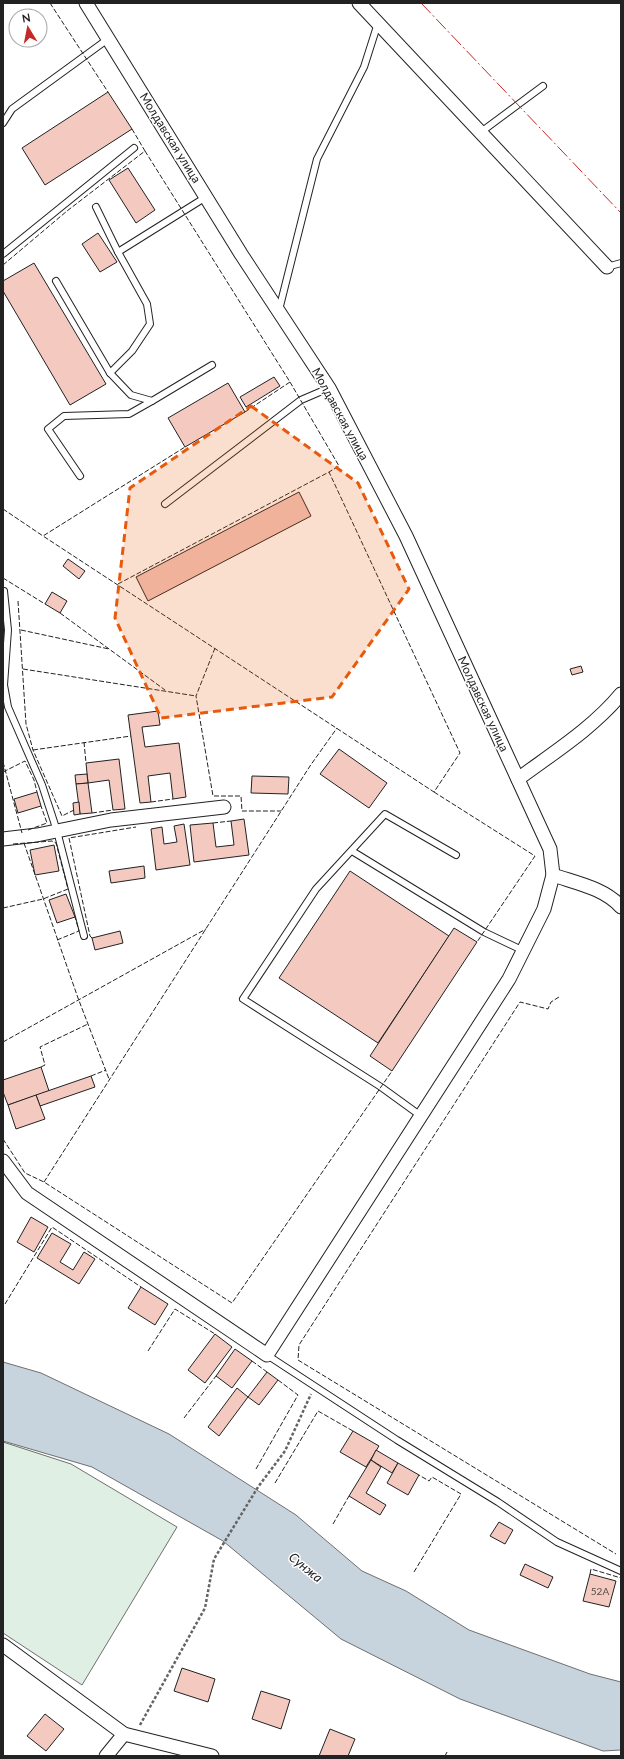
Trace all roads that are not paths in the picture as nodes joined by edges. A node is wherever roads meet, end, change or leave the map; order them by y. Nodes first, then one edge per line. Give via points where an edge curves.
1 (86, 3) edge
2 (359, 3) edge
3 (378, 23) junction
4 (108, 39) junction
5 (543, 86) dead end
6 (3, 124) edge
7 (481, 132) junction
8 (134, 148) dead end
9 (206, 197) junction
10 (96, 207) dead end
11 (118, 252) junction
12 (3, 254) edge
13 (621, 263) edge
14 (607, 266) joint
15 (56, 281) dead end
16 (279, 311) junction
17 (212, 365) dead end
18 (110, 373) junction
19 (329, 388) junction
20 (152, 401) junction
21 (80, 476) dead end
22 (165, 504) dead end
23 (4, 591) edge
24 (621, 694) edge
25 (518, 779) junction
26 (224, 807) dead end
27 (58, 831) junction
28 (3, 838) edge
29 (352, 851) junction
30 (456, 855) dead end
31 (553, 875) junction
32 (621, 907) edge
33 (84, 936) dead end
34 (524, 951) junction
35 (422, 1116) junction
36 (3, 1161) edge
37 (267, 1355) junction
38 (621, 1571) edge
39 (3, 1646) edge
40 (130, 1735) junction
41 (106, 1756) edge
42 (212, 1756) edge

1 - 4 street, Молдавская улица
2 - 3 street
3 - 7 street
3 - 16 lane via 364,67 317,160
4 - 6 lane via 12,109
4 - 9 street, Молдавская улица
5 - 7 lane
7 - 14 street
8 - 12 lane
9 - 11 lane
9 - 16 street, Молдавская улица
10 - 11 lane
11 - 18 lane via 147,304 150,324 132,351
13 - 14 lane
15 - 18 lane
16 - 19 street, Молдавская улица
17 - 20 lane
18 - 20 lane via 131,395
19 - 22 lane via 301,400
19 - 25 street, Молдавская улица via 406,536
20 - 21 lane via 129,414 64,416 48,429
23 - 27 lane via 8,630 4,685 8,707 42,785
24 - 25 street via 586,728
25 - 31 street, Молдавская улица via 550,849
26 - 27 street via 111,820
27 - 28 street
27 - 33 lane
29 - 30 lane via 385,814
29 - 34 lane via 484,932
29 - 35 lane via 316,889 243,999
31 - 32 street via 598,891 615,900
31 - 34 street via 544,909
34 - 35 street
35 - 37 street
36 - 37 street via 27,1193
37 - 38 lane via 557,1542
39 - 40 street
40 - 41 street
40 - 42 street

